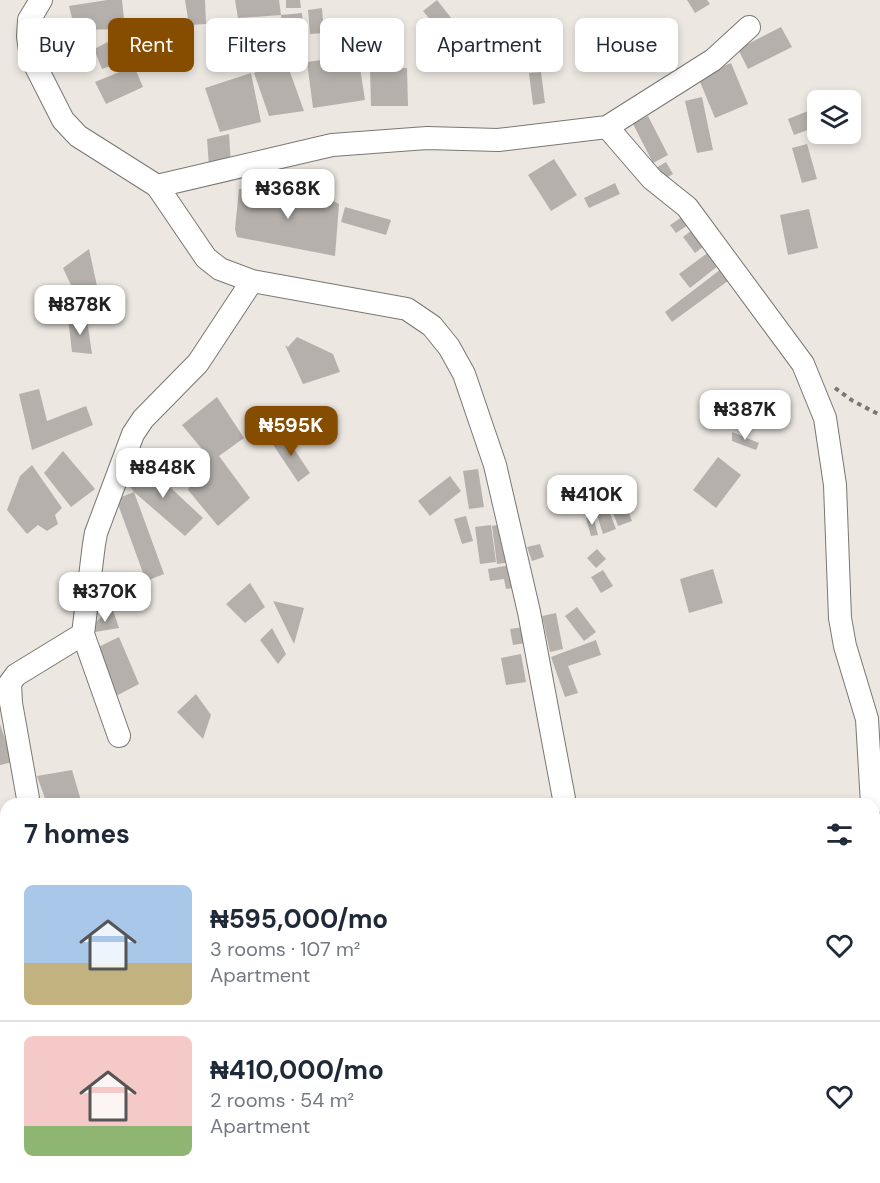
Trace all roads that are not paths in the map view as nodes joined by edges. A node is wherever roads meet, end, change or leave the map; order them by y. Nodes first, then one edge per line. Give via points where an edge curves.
1 (41, 0) edge
2 (749, 27) dead end
3 (607, 128) junction
4 (157, 186) junction
5 (252, 281) junction
6 (83, 634) junction
7 (119, 736) dead end
8 (28, 798) edge
9 (564, 798) edge
10 (872, 798) edge

1 - 4 street via 29,20 31,57 63,120 78,136
2 - 3 street via 713,60
3 - 4 street via 498,140 427,138 332,145
3 - 10 street via 652,179 687,207 803,364 825,418 835,485 840,618 867,719
4 - 5 street via 206,258 220,269
5 - 6 street via 198,363 142,419 134,434 94,544
5 - 9 street via 407,309 432,326 449,347 464,374 495,465 529,612
6 - 7 street
6 - 8 street via 16,675 10,683 10,703

